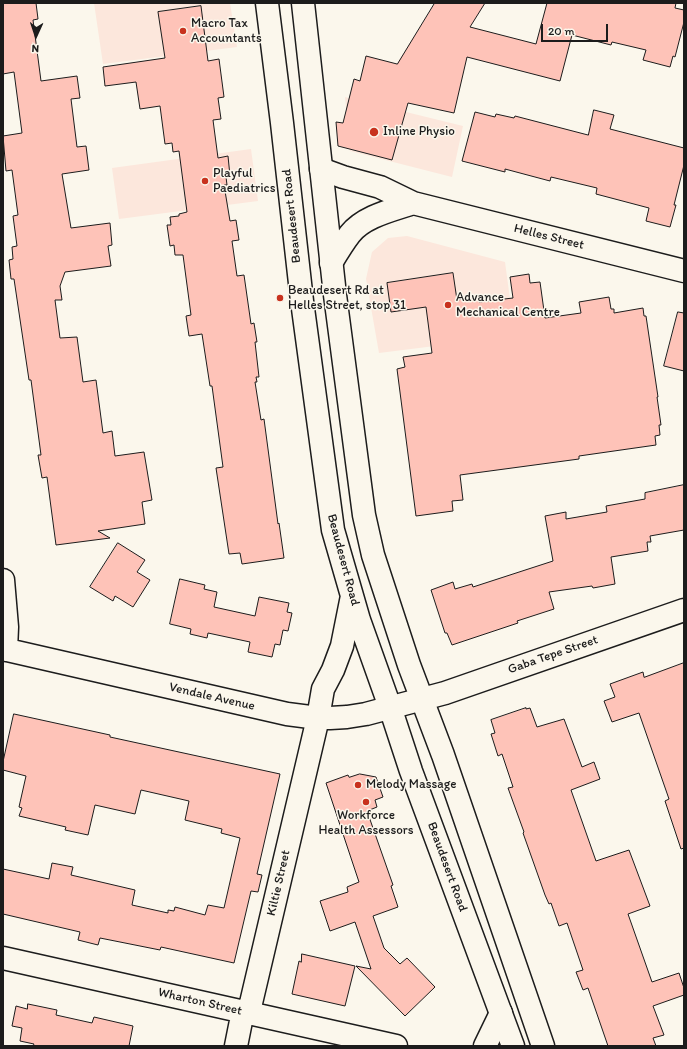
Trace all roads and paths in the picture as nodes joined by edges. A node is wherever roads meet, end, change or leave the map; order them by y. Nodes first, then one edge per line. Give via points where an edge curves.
1 (267, 3) edge
2 (302, 3) edge
3 (322, 169) junction
4 (414, 203) junction
5 (331, 263) junction
6 (684, 271) edge
7 (3, 580) edge
8 (352, 595) junction
9 (684, 610) edge
10 (5, 649) edge
11 (421, 699) junction
12 (390, 707) junction
13 (318, 718) junction
14 (3, 958) edge
15 (246, 1012) junction
16 (501, 1013) junction
17 (236, 1046) edge
18 (396, 1046) edge
19 (485, 1046) edge
20 (513, 1046) edge
21 (543, 1046) edge

1 - 8 main road, Beaudesert Road via 302,301 333,530
2 - 3 main road
3 - 4 main road, Helles Street via 380,187
3 - 5 main road
4 - 5 main road via 363,224 351,233
4 - 6 main road, Helles Street
5 - 11 main road via 364,515 373,555
7 - 10 main road via 7,627
8 - 12 main road, Beaudesert Road
8 - 13 main road, Kiltie Street via 342,646 323,688
9 - 11 main road, Gaba Tepe Street via 445,693
10 - 13 main road, Vendale Avenue via 287,714
11 - 12 main road, Vendale Avenue
11 - 21 main road via 443,755
12 - 13 main road, Vendale Avenue via 348,717
12 - 16 main road, Beaudesert Road via 411,771
13 - 15 main road, Kiltie Street via 251,1003
14 - 15 main road, Wharton Street
15 - 17 main road, Kiltie Street via 241,1021
15 - 18 main road, Wharton Street
16 - 19 main road
16 - 20 main road, Beaudesert Road

